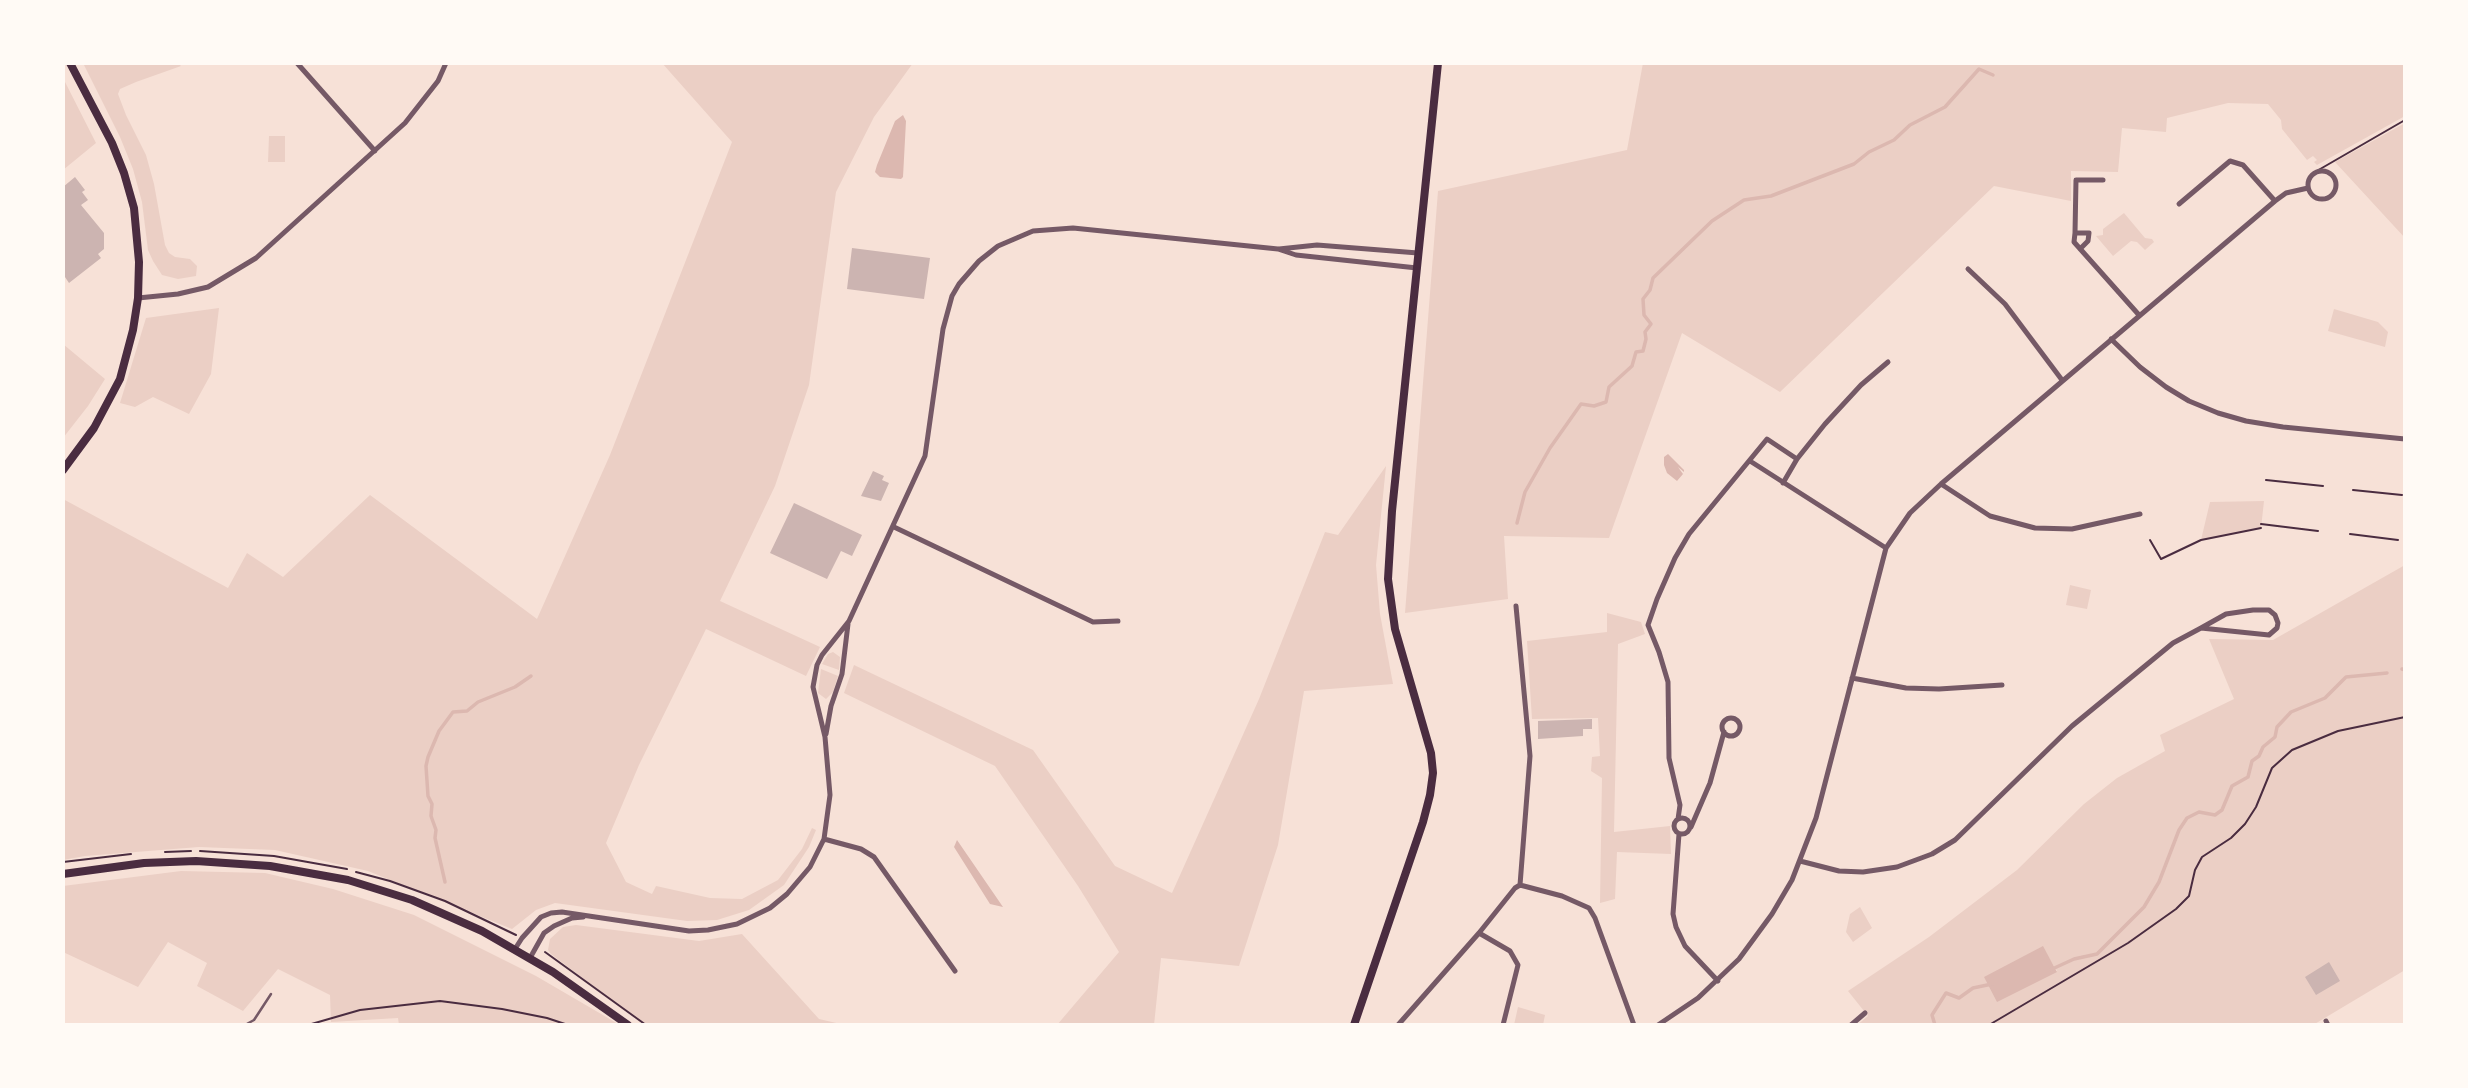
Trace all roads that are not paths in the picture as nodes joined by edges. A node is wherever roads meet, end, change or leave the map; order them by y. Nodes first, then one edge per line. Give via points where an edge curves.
1 (70, 63) edge
2 (297, 63) edge
3 (446, 63) edge
4 (1438, 63) edge
5 (375, 151) junction
6 (2103, 180) dead end
7 (2308, 188) junction
8 (2275, 201) junction
9 (2179, 204) dead end
10 (2075, 233) junction
11 (1278, 249) junction
12 (2080, 249) junction
13 (1418, 253) junction
14 (1417, 268) junction
15 (1968, 269) dead end
16 (138, 298) junction
17 (2139, 315) junction
18 (2111, 339) junction
19 (1888, 362) dead end
20 (2062, 380) junction
21 (2405, 439) edge
22 (1797, 460) junction
23 (1749, 461) junction
24 (63, 470) edge
25 (1783, 483) junction
26 (1941, 484) junction
27 (2140, 514) dead end
28 (894, 527) junction
29 (1886, 548) junction
30 (1517, 606) dead end
31 (849, 621) junction
32 (1118, 621) dead end
33 (2201, 628) junction
34 (1852, 678) junction
35 (2002, 685) dead end
36 (1724, 732) dead end
37 (825, 737) junction
38 (1678, 819) junction
39 (1691, 827) junction
40 (1679, 834) junction
41 (824, 839) junction
42 (1800, 861) junction
43 (63, 874) edge
44 (1520, 885) junction
45 (589, 916) junction
46 (1479, 933) junction
47 (515, 949) junction
48 (530, 958) junction
49 (955, 971) dead end
50 (1718, 981) junction
51 (271, 994) dead end
52 (1865, 1013) dead end
53 (245, 1025) edge
54 (628, 1025) edge
55 (1354, 1025) edge
56 (1398, 1025) edge
57 (1503, 1025) edge
58 (1634, 1025) edge
59 (1658, 1025) edge
60 (1851, 1025) edge

1 - 16 main road via 112,143 127,185 138,235
2 - 5 street
3 - 5 street via 422,102
4 - 13 main road
5 - 16 street via 256,258 208,287
6 - 10 street via 2076,180
7 - 7 street via 2320,199 2329,197 2335,182 2330,174 2315,172
7 - 8 street
8 - 9 street via 2243,165 2230,161
8 - 17 street
10 - 12 street via 2074,242
10 - 12 street via 2089,233
11 - 13 street via 1317,245
11 - 14 street via 1296,256
11 - 28 street via 1062,228 1033,231 998,246 979,261 952,296 925,456
12 - 17 street
13 - 14 main road
14 - 55 main road via 1388,579 1395,629 1433,772 1423,822
15 - 20 street via 2005,304
16 - 24 main road via 120,379 94,428
17 - 18 street
18 - 20 street
18 - 21 street via 2166,387 2218,413 2283,427
19 - 22 street via 1861,385
20 - 26 street
22 - 23 street via 1767,439
22 - 25 street
23 - 25 street
23 - 38 street via 1689,534 1661,587 1648,625 1668,681 1669,758 1680,805
25 - 29 street
26 - 27 street via 1990,516 2035,528 2072,528
26 - 29 street via 1910,513
28 - 31 street
28 - 32 street via 1093,622
29 - 34 street
30 - 44 street via 1530,756
31 - 37 street via 842,674
31 - 37 street via 822,655 814,675 815,702
33 - 33 street via 2264,635 2273,633 2278,623 2269,610 2253,610 2226,614
33 - 42 street via 2173,643 2107,696 1944,847 1919,860 1875,871 1839,871
34 - 35 street via 1906,688
34 - 42 street via 1816,818
36 - 39 street via 1710,783
37 - 41 street via 830,795
38 - 39 street via 1687,819
38 - 40 street via 1674,825
39 - 40 street via 1687,834
40 - 50 street via 1675,927 1685,946
41 - 45 street via 810,867 787,894 737,924 690,931
41 - 49 street via 874,857
42 - 50 street via 1759,933
43 - 47 main road via 173,861 297,870 412,900
44 - 46 street
44 - 58 street via 1562,896 1591,911
45 - 47 street via 562,912 541,917
45 - 48 street via 572,918 544,933
46 - 56 street
46 - 57 street via 1510,951 1518,965
47 - 48 main road
48 - 54 main road
50 - 59 street
51 - 53 lane via 254,1020
52 - 60 street

